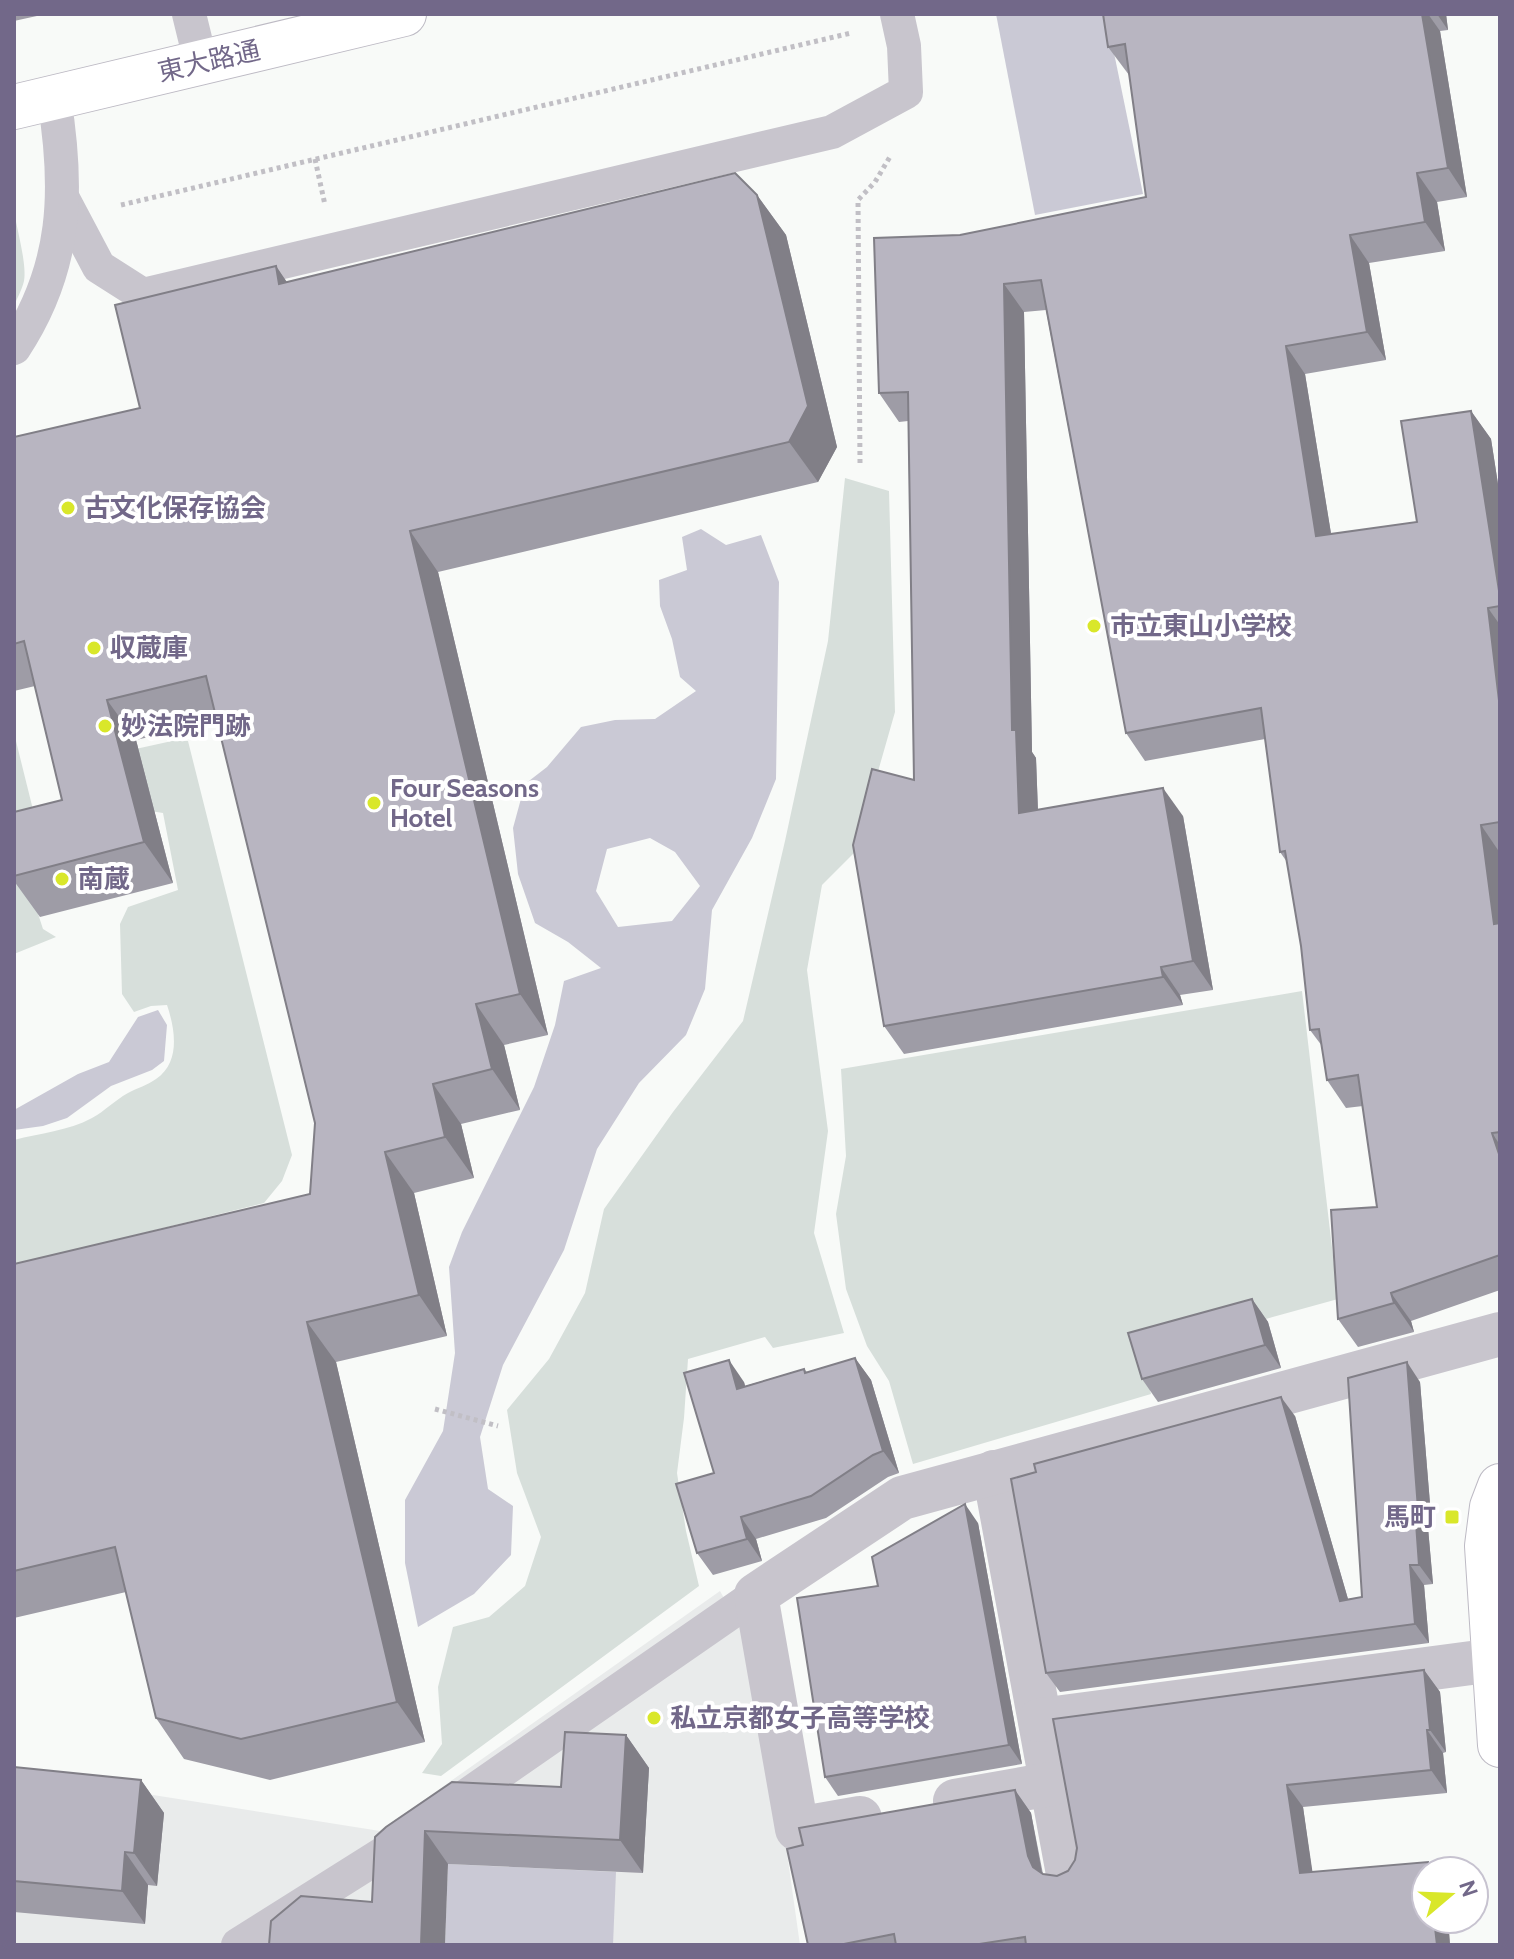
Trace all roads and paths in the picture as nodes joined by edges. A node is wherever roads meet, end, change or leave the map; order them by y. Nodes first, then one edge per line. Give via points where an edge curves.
1 (189, 14) edge
2 (404, 14) edge
3 (898, 18) edge
4 (201, 63) junction
5 (906, 92) junction
6 (34, 103) edge
7 (114, 192) dead end
8 (63, 199) junction
9 (14, 348) edge
10 (860, 463) dead end
11 (1500, 1334) edge
12 (435, 1409) dead end
13 (498, 1426) dead end
14 (994, 1472) junction
15 (1500, 1486) edge
16 (756, 1595) junction
17 (1495, 1631) edge
18 (1040, 1720) junction
19 (1500, 1745) edge
20 (1051, 1784) junction
21 (1068, 1874) edge
22 (238, 1945) edge

1 - 4 lane
2 - 4 main road, 東大路通
3 - 5 lane
3 - 7 path via 118,206
4 - 6 main road, 東大路通
5 - 8 lane via 832,132 143,295 99,267
5 - 10 path via 890,159 858,200
6 - 8 lane via 63,159
8 - 9 lane via 49,276
11 - 14 street
12 - 13 path
14 - 16 street via 902,1498
14 - 18 street
15 - 17 main road via 1487,1546
16 - 20 street via 797,1829
16 - 22 lane via 381,1855
17 - 18 street
17 - 19 main road
18 - 20 street
20 - 21 street

